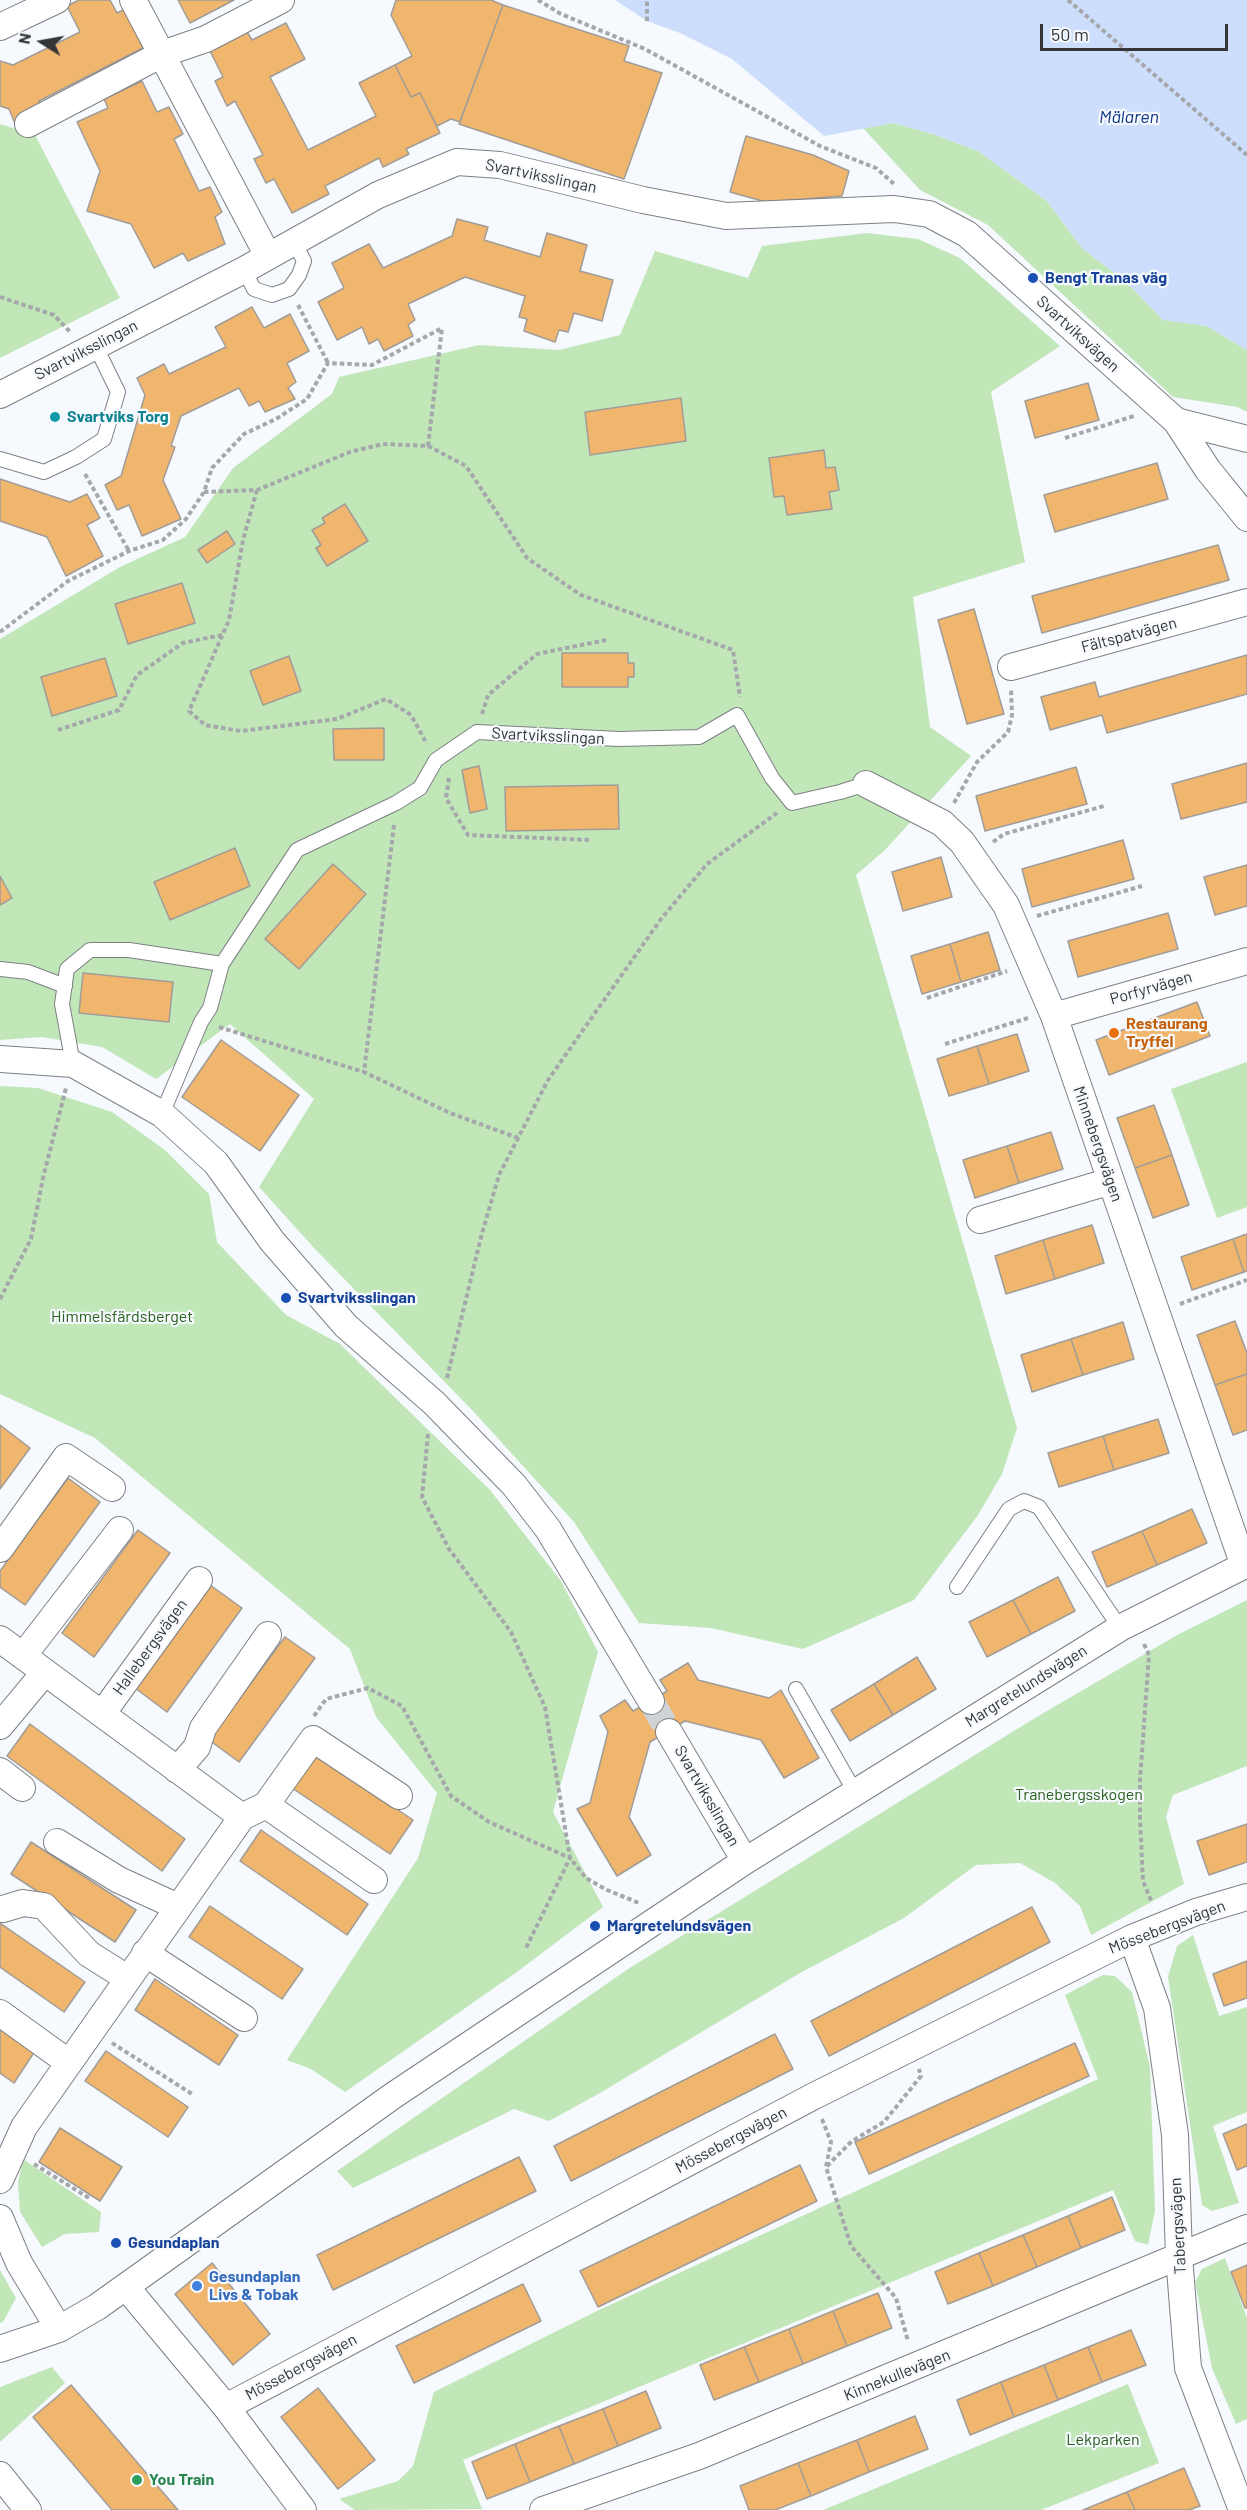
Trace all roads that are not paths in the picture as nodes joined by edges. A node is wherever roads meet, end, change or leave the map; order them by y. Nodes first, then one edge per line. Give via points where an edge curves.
1 (57, 0) edge
2 (133, 0) edge
3 (281, 0) edge
4 (0, 27) edge
5 (162, 54) junction
6 (28, 124) dead end
7 (726, 216) joint
8 (294, 242) junction
9 (267, 256) junction
10 (244, 270) junction
11 (95, 345) junction
12 (0, 395) edge
13 (1176, 421) junction
14 (1247, 439) edge
15 (0, 459) edge
16 (1247, 518) edge
17 (1247, 602) edge
18 (1011, 667) road end
19 (866, 784) joint
20 (1247, 961) edge
21 (222, 964) junction
22 (0, 969) edge
23 (65, 986) junction
24 (1053, 1013) junction
25 (0, 1059) edge
26 (73, 1064) junction
27 (162, 1114) junction
28 (1111, 1181) junction
29 (980, 1220) dead end
30 (112, 1488) dead end
31 (120, 1530) dead end
32 (0, 1549) edge
33 (1246, 1565) edge
34 (199, 1580) dead end
35 (957, 1587) dead end
36 (1128, 1624) junction
37 (268, 1635) dead end
38 (0, 1639) edge
39 (23, 1656) junction
40 (45, 1672) junction
41 (796, 1689) dead end
42 (651, 1701) tunnel mouth
43 (102, 1714) junction
44 (0, 1726) edge
45 (669, 1732) tunnel mouth
46 (177, 1770) junction
47 (0, 1771) edge
48 (22, 1788) dead end
49 (855, 1792) junction
50 (399, 1796) dead end
51 (266, 1805) junction
52 (242, 1817) junction
53 (57, 1842) dead end
54 (745, 1861) junction
55 (374, 1880) dead end
56 (1247, 1897) edge
57 (178, 1907) junction
58 (3, 1909) dead end
59 (1132, 1938) junction
60 (145, 1953) junction
61 (127, 1978) junction
62 (0, 2013) edge
63 (244, 2018) dead end
64 (68, 2062) junction
65 (0, 2180) edge
66 (0, 2218) edge
67 (1247, 2229) edge
68 (1179, 2257) junction
69 (126, 2287) junction
70 (59, 2329) junction
71 (0, 2349) edge
72 (226, 2407) junction
73 (0, 2475) edge
74 (296, 2501) edge
75 (28, 2510) edge
76 (543, 2510) edge
77 (1242, 2510) edge

1 - 4 street
2 - 5 street
3 - 5 street via 206,39
5 - 6 street
5 - 9 street
7 - 8 street, Svartviksslingan via 500,165 457,162 378,195
7 - 13 street, Svartviksvägen via 894,209 929,214 967,234
8 - 9 street, Svartviksslingan
8 - 10 lane via 304,261 289,289 272,295 254,289
9 - 10 street, Svartviksslingan
10 - 11 street, Svartviksslingan
11 - 12 street, Svartviksslingan
11 - 15 lane via 118,392 104,438 44,472
13 - 14 street
13 - 16 street, Svartviksvägen via 1208,470
17 - 18 street, Fältspatvägen
19 - 21 lane, Svartviksslingan via 792,803 772,778 737,715 699,737 576,738 477,732 436,759 420,788 297,850
19 - 24 street, Minnebergsvägen via 942,823 962,842 1006,905
20 - 24 street, Porfyrvägen
21 - 23 lane via 129,950 90,950 67,969
21 - 27 lane, Svartviksslingan via 210,1008
22 - 23 lane via 28,972
23 - 26 lane via 62,1004
24 - 28 street, Minnebergsvägen
25 - 26 street
26 - 27 street
27 - 42 street via 216,1163 272,1241 346,1326 434,1403 514,1485 548,1529
28 - 29 street
28 - 33 street, Minnebergsvägen
30 - 32 street via 66,1457
31 - 39 street
33 - 36 street, Margretelundsvägen
34 - 43 street, Hallebergsvägen
35 - 36 lane via 1009,1509 1024,1501 1039,1507
36 - 49 street, Margretelundsvägen
37 - 46 street via 203,1728 197,1747
38 - 39 street
39 - 40 street
40 - 43 street
40 - 44 street
41 - 49 lane
43 - 46 street
45 - 54 street, Svartviksslingan
46 - 52 street
47 - 48 street
49 - 54 street, Margretelundsvägen
50 - 51 street via 313,1739
51 - 52 street
51 - 55 street
52 - 57 street
53 - 57 street via 119,1880
54 - 69 street, Margretelundsvägen via 394,2095
56 - 59 street, Mössebergsvägen
57 - 60 street
58 - 61 street via 23,1903 44,1906 89,1954
59 - 68 street, Tabergsvägen via 1157,2008 1175,2136
59 - 72 street, Mössebergsvägen via 812,2097
60 - 61 street
60 - 63 street
61 - 64 street
62 - 64 street
64 - 65 street via 24,2127
66 - 70 street via 19,2263
67 - 68 street, Kinnekullevägen
68 - 76 street, Kinnekullevägen via 699,2456
68 - 77 street, Tabergsvägen via 1188,2368
69 - 70 street, Margretelundsvägen
69 - 72 street
70 - 71 street, Margretelundsvägen
72 - 74 street
73 - 75 street

